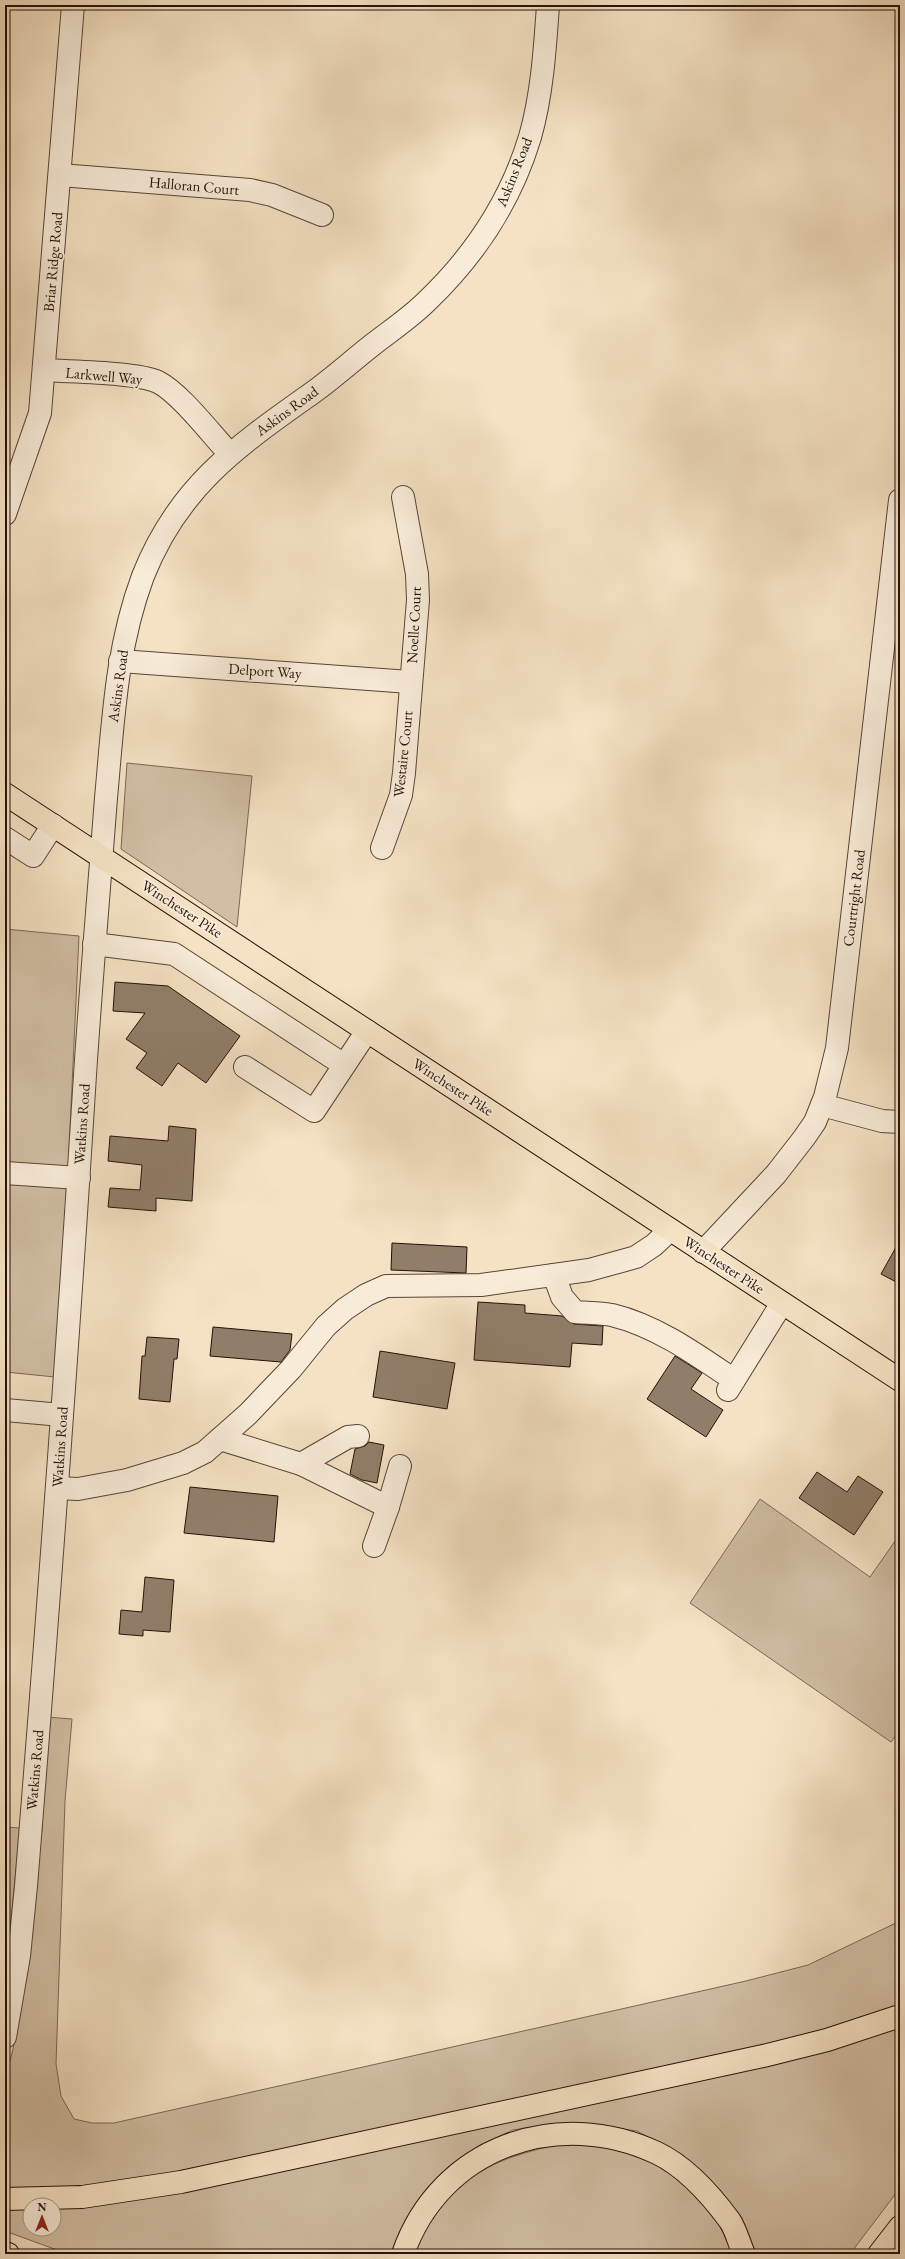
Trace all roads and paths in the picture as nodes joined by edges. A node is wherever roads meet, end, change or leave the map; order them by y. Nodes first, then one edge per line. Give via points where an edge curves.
1 (73, 5) edge
2 (548, 5) edge
3 (60, 175) junction
4 (322, 216) dead end
5 (45, 370) junction
6 (229, 453) junction
7 (403, 497) dead end
8 (900, 500) edge
9 (5, 514) edge
10 (894, 604) edge
11 (120, 661) junction
12 (410, 682) junction
13 (5, 794) edge
14 (53, 825) junction
15 (5, 838) edge
16 (382, 848) dead end
17 (100, 856) junction
18 (94, 944) junction
19 (367, 1031) junction
20 (344, 1065) junction
21 (245, 1067) dead end
22 (822, 1105) junction
23 (900, 1122) edge
24 (5, 1173) edge
25 (79, 1178) junction
26 (670, 1230) junction
27 (703, 1252) junction
28 (554, 1275) junction
29 (782, 1303) junction
30 (898, 1375) edge
31 (5, 1410) edge
32 (62, 1415) junction
33 (358, 1436) dead end
34 (220, 1439) junction
35 (301, 1464) junction
36 (400, 1466) dead end
37 (57, 1488) junction
38 (388, 1507) junction
39 (374, 1546) dead end
40 (900, 2016) edge
41 (5, 2037) edge
42 (5, 2199) edge
43 (900, 2227) edge
44 (403, 2254) edge
45 (744, 2254) edge
46 (879, 2254) edge

1 - 3 street, Briar Ridge Road
2 - 6 street, Askins Road via 539,96 530,139 505,202 472,251 427,302 322,386
3 - 4 street, Halloran Court via 250,190 272,195
3 - 5 street, Briar Ridge Road
5 - 6 street, Larkwell Way via 135,377 157,382 176,396
5 - 9 street, Briar Ridge Road via 40,413
6 - 11 street, Askins Road via 188,496 157,547 144,573
7 - 12 street, Noelle Court via 417,574 418,600
8 - 10 street, Courtright Road
10 - 22 street, Courtright Road via 837,1048 832,1075
11 - 12 street, Delport Way
11 - 17 street, Askins Road via 115,686
12 - 16 street, Westaire Court via 401,795
13 - 14 main road, Winchester Pike
14 - 15 street via 33,856
14 - 17 main road, Winchester Pike
17 - 18 street, Watkins Road
17 - 19 main road, Winchester Pike
18 - 20 street via 174,954
18 - 25 street, Watkins Road
19 - 20 street
19 - 26 main road, Winchester Pike
20 - 21 street via 314,1111
22 - 23 street via 882,1121
22 - 27 street, Courtright Road via 804,1138 776,1174
24 - 25 street
25 - 32 street, Watkins Road
26 - 27 main road, Winchester Pike
26 - 28 street via 636,1257 589,1270
27 - 29 main road, Winchester Pike
28 - 29 street via 562,1297 575,1312 612,1315 671,1339 731,1385
28 - 34 street via 481,1285 386,1286 366,1295 326,1326 291,1369
29 - 30 main road, Winchester Pike
31 - 32 street
32 - 37 street, Watkins Road
33 - 35 street via 348,1437
34 - 35 street
34 - 37 street via 205,1452 183,1463 127,1480 78,1489
35 - 38 street
36 - 38 street
37 - 41 street, Watkins Road via 26,1886 19,1956
38 - 39 street
40 - 42 main road via 826,2040 763,2056 181,2182 82,2197
43 - 46 main road
44 - 45 main road via 416,2225 429,2206 461,2172 501,2147 553,2134 590,2134 624,2140 658,2154 685,2172 710,2196 730,2222

